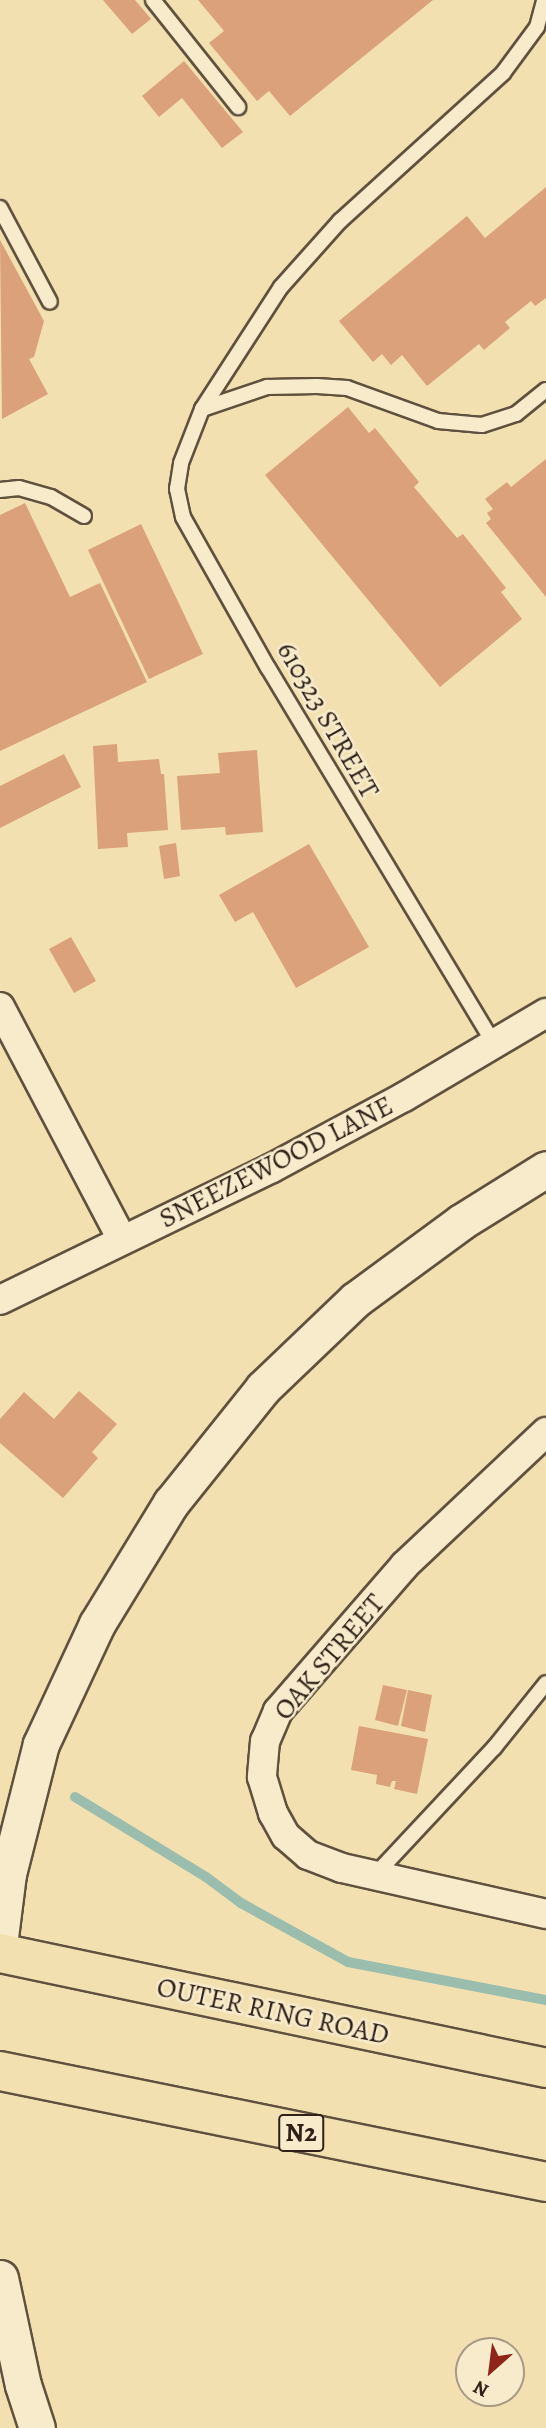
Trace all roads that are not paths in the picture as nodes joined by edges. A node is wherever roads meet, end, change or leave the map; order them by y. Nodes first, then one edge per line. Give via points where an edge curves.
1 (153, 0) edge
2 (544, 0) edge
3 (238, 107) dead end
4 (0, 208) edge
5 (50, 302) dead end
6 (546, 390) edge
7 (202, 409) junction
8 (0, 490) edge
9 (84, 516) dead end
10 (0, 1007) edge
11 (546, 1013) edge
12 (493, 1042) junction
13 (546, 1169) edge
14 (122, 1239) junction
15 (0, 1300) edge
16 (546, 1432) edge
17 (546, 1683) edge
18 (374, 1875) junction
19 (546, 1914) edge
20 (0, 1937) edge
21 (0, 1953) edge
22 (546, 2068) edge
23 (0, 2071) edge
24 (546, 2182) edge
25 (0, 2278) edge
26 (37, 2428) edge

1 - 3 lane
2 - 7 lane, 610323 STREET via 537,27 503,73 350,211 281,287
4 - 5 lane
6 - 7 lane via 516,414 482,425 438,421 347,388 267,387
7 - 12 lane, 610323 STREET via 181,463 177,489 183,517 275,680
8 - 9 lane via 19,488
10 - 14 street
11 - 12 street, SNEEZEWOOD LANE
12 - 14 street, SNEEZEWOOD LANE via 404,1097 272,1168
13 - 20 street via 461,1222 355,1300 263,1388 171,1503 97,1623 41,1744 8,1874
14 - 15 street, SNEEZEWOOD LANE
16 - 18 street, OAK STREET via 405,1565 278,1711 265,1741 262,1777 286,1836 308,1855
17 - 18 lane via 494,1748
18 - 19 street, OAK STREET
21 - 22 highway, OUTER RING ROAD
23 - 24 highway, N2
25 - 26 street

